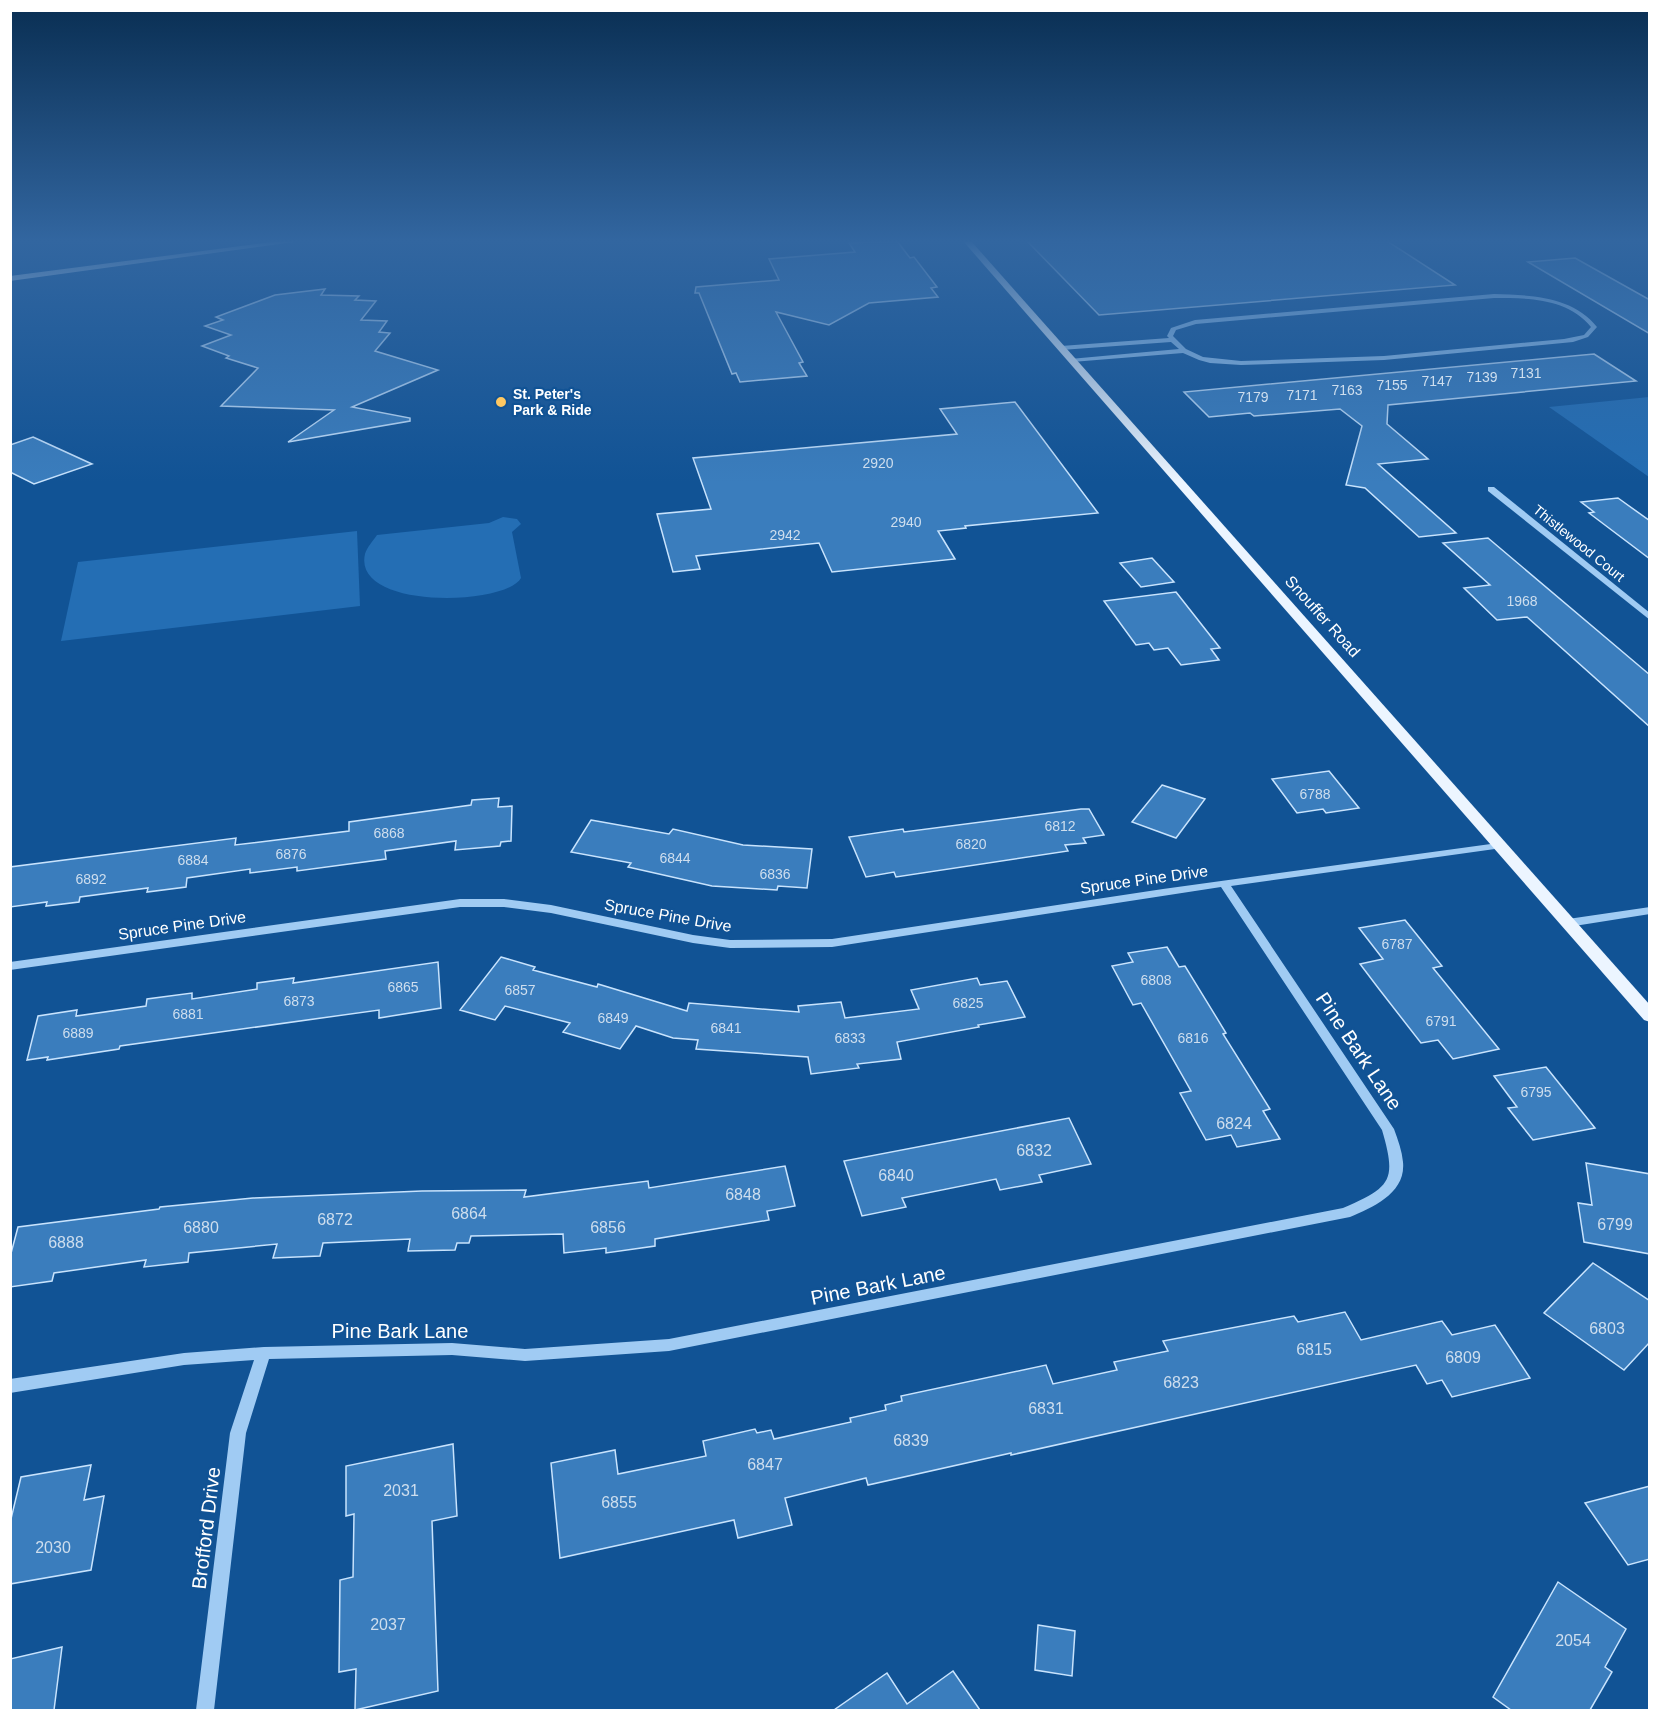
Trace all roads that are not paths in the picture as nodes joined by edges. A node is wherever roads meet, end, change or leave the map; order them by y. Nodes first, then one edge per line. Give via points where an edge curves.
1 (1038, 321) edge
2 (1203, 321) edge
3 (1589, 321) edge
4 (1173, 340) junction
5 (1061, 348) junction
6 (1183, 351) junction
7 (1072, 360) junction
8 (1491, 489) dead end
9 (1650, 618) edge
10 (1498, 846) junction
11 (1225, 885) junction
12 (1650, 910) edge
13 (1568, 923) junction
14 (10, 966) edge
15 (1650, 1016) edge
16 (264, 1353) junction
17 (10, 1386) edge
18 (205, 1710) edge

1 - 5 main road, Snouffer Road
2 - 4 street via 1173,329
3 - 6 street via 1594,327 1592,333 1564,341 1384,358 1218,363
4 - 5 street
4 - 6 street
5 - 7 main road, Snouffer Road
6 - 7 street
7 - 10 main road, Snouffer Road
8 - 9 street, Thistlewood Court
10 - 11 street, Spruce Pine Drive
10 - 13 main road, Snouffer Road
11 - 14 street, Spruce Pine Drive via 832,943 773,945 693,939 551,909 460,903
11 - 16 street, Pine Bark Lane via 1388,1129 1397,1165 1392,1183 1381,1196 1345,1214 669,1345 525,1355 452,1349
12 - 13 street
13 - 15 main road, Snouffer Road
16 - 17 street, Pine Bark Lane via 184,1359
16 - 18 street, Brofford Drive via 238,1433

